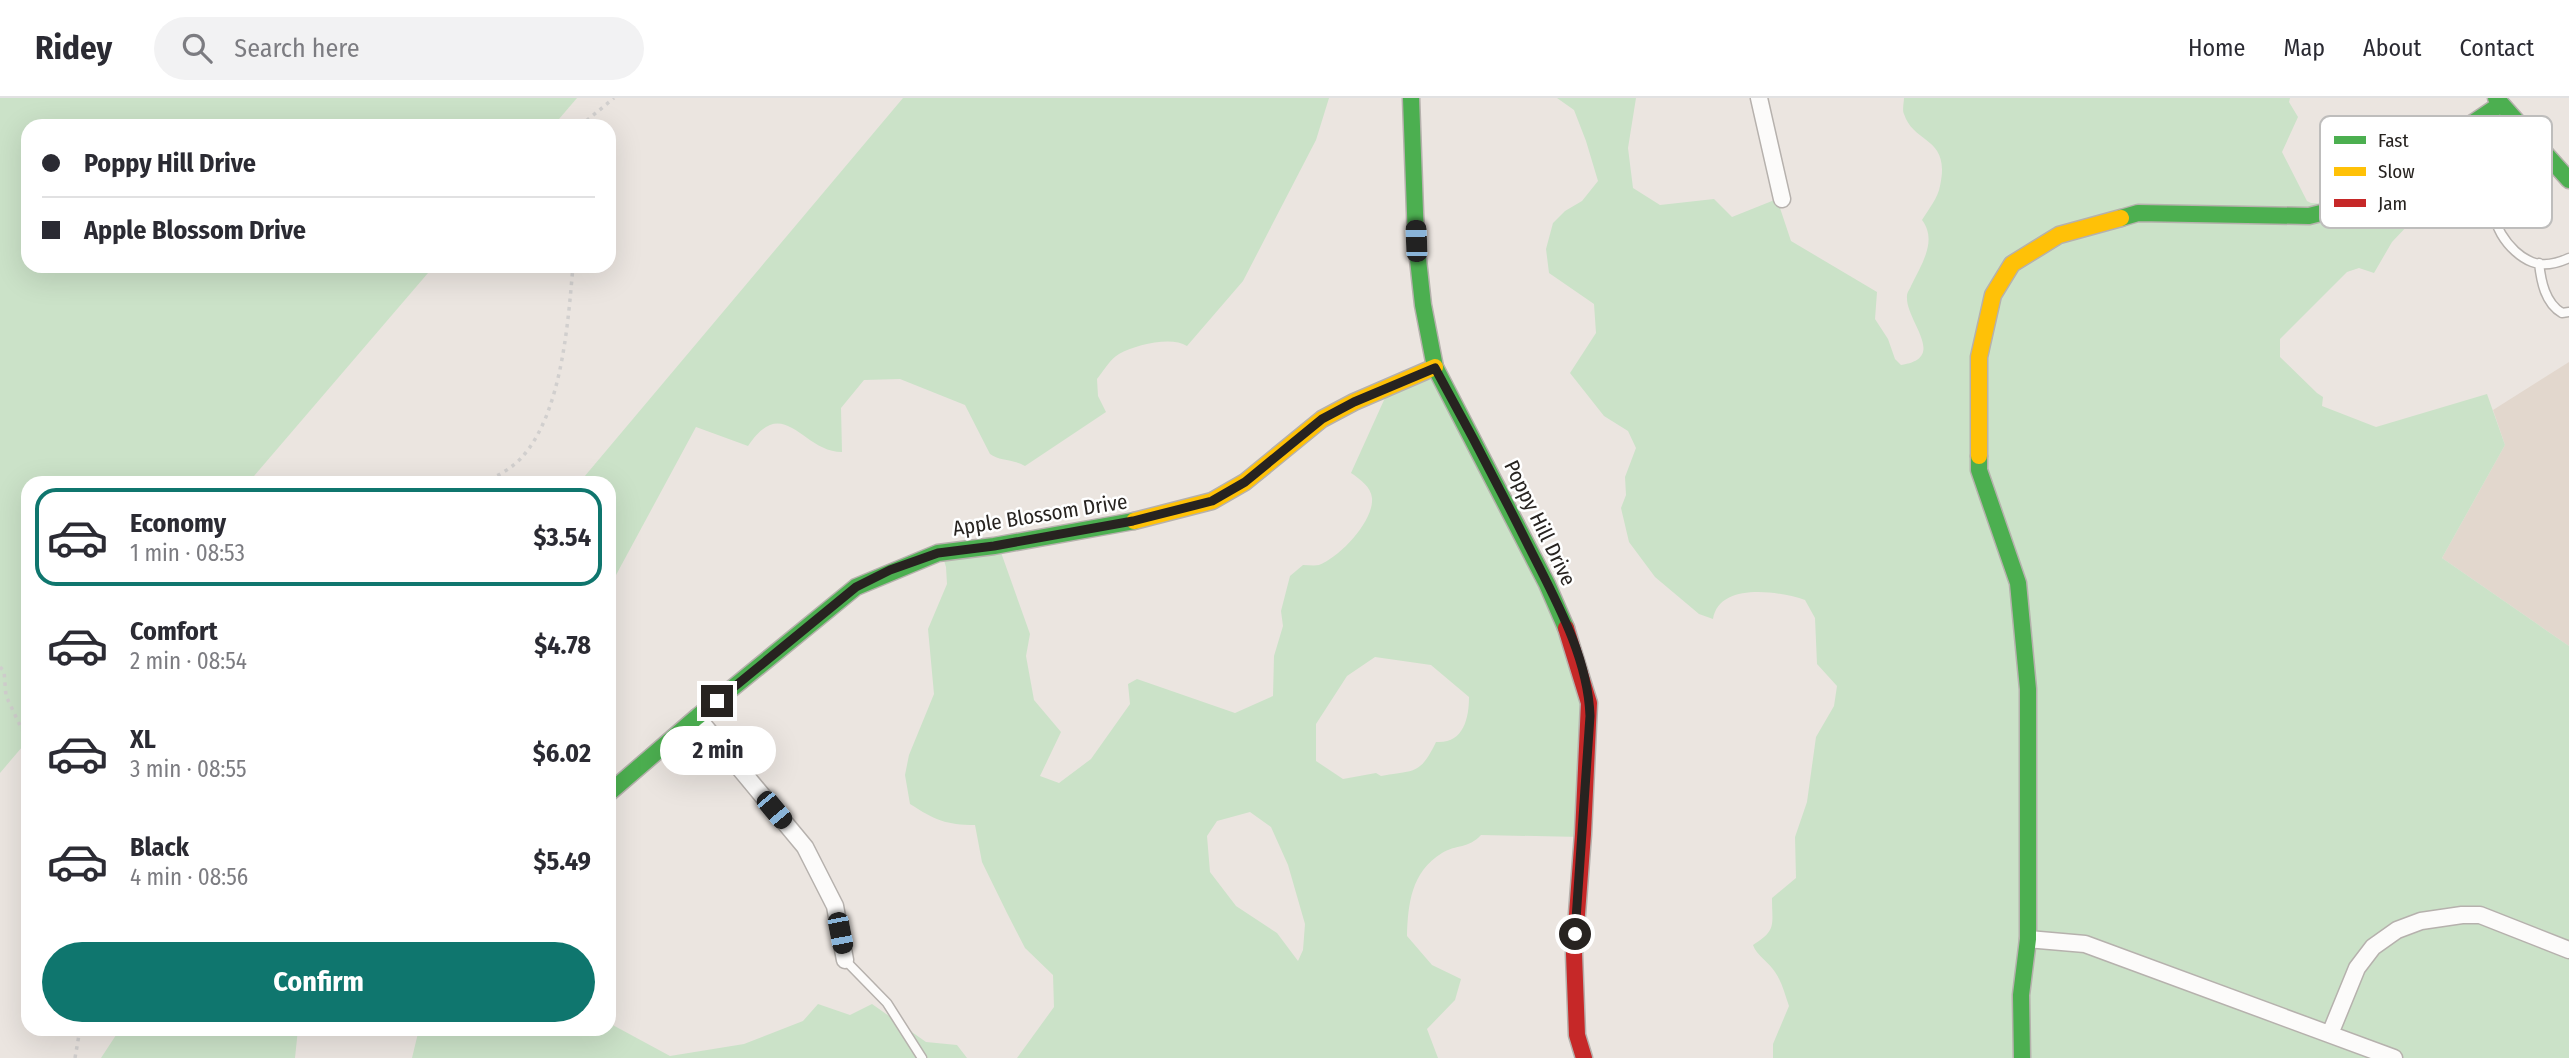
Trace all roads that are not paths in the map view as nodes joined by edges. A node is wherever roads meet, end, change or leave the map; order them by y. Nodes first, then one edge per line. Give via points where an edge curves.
1 (1411, 98) edge
2 (1759, 98) edge
3 (2499, 101) edge
4 (2478, 116) edge
5 (2512, 116) edge
6 (2552, 162) edge
7 (2569, 180) edge
8 (1782, 199) dead end
9 (2320, 213) edge
10 (2499, 228) edge
11 (2569, 258) edge
12 (2539, 263) junction
13 (2569, 312) edge
14 (1435, 368) junction
15 (697, 717) junction
16 (616, 787) edge
17 (2028, 939) junction
18 (2569, 950) edge
19 (845, 960) joint
20 (2330, 1034) junction
21 (922, 1058) edge
22 (1584, 1058) edge
23 (2022, 1058) edge
24 (2394, 1058) edge

1 - 14 street, Poppy Hill Drive via 1416,241
2 - 8 street
3 - 4 street
3 - 5 street
6 - 7 street
9 - 17 street via 2138,213 2059,235 2012,264 1993,296 1979,357 1979,470 2018,583 2028,689
10 - 12 lane via 2511,246
11 - 12 lane via 2555,264
12 - 13 lane via 2542,287 2556,310
14 - 15 street, Apple Blossom Drive via 1322,419 1245,482 1212,501 1133,521 938,553 866,582
14 - 22 street, Poppy Hill Drive via 1547,584 1585,682 1590,716 1574,954 1577,1035
15 - 16 street, Apple Blossom Drive
15 - 19 street via 805,847 835,906
17 - 20 street via 2085,944
17 - 23 street via 2021,995
18 - 20 street via 2480,915 2421,921 2397,930 2373,947 2357,968
19 - 21 lane via 887,1003
20 - 24 street

